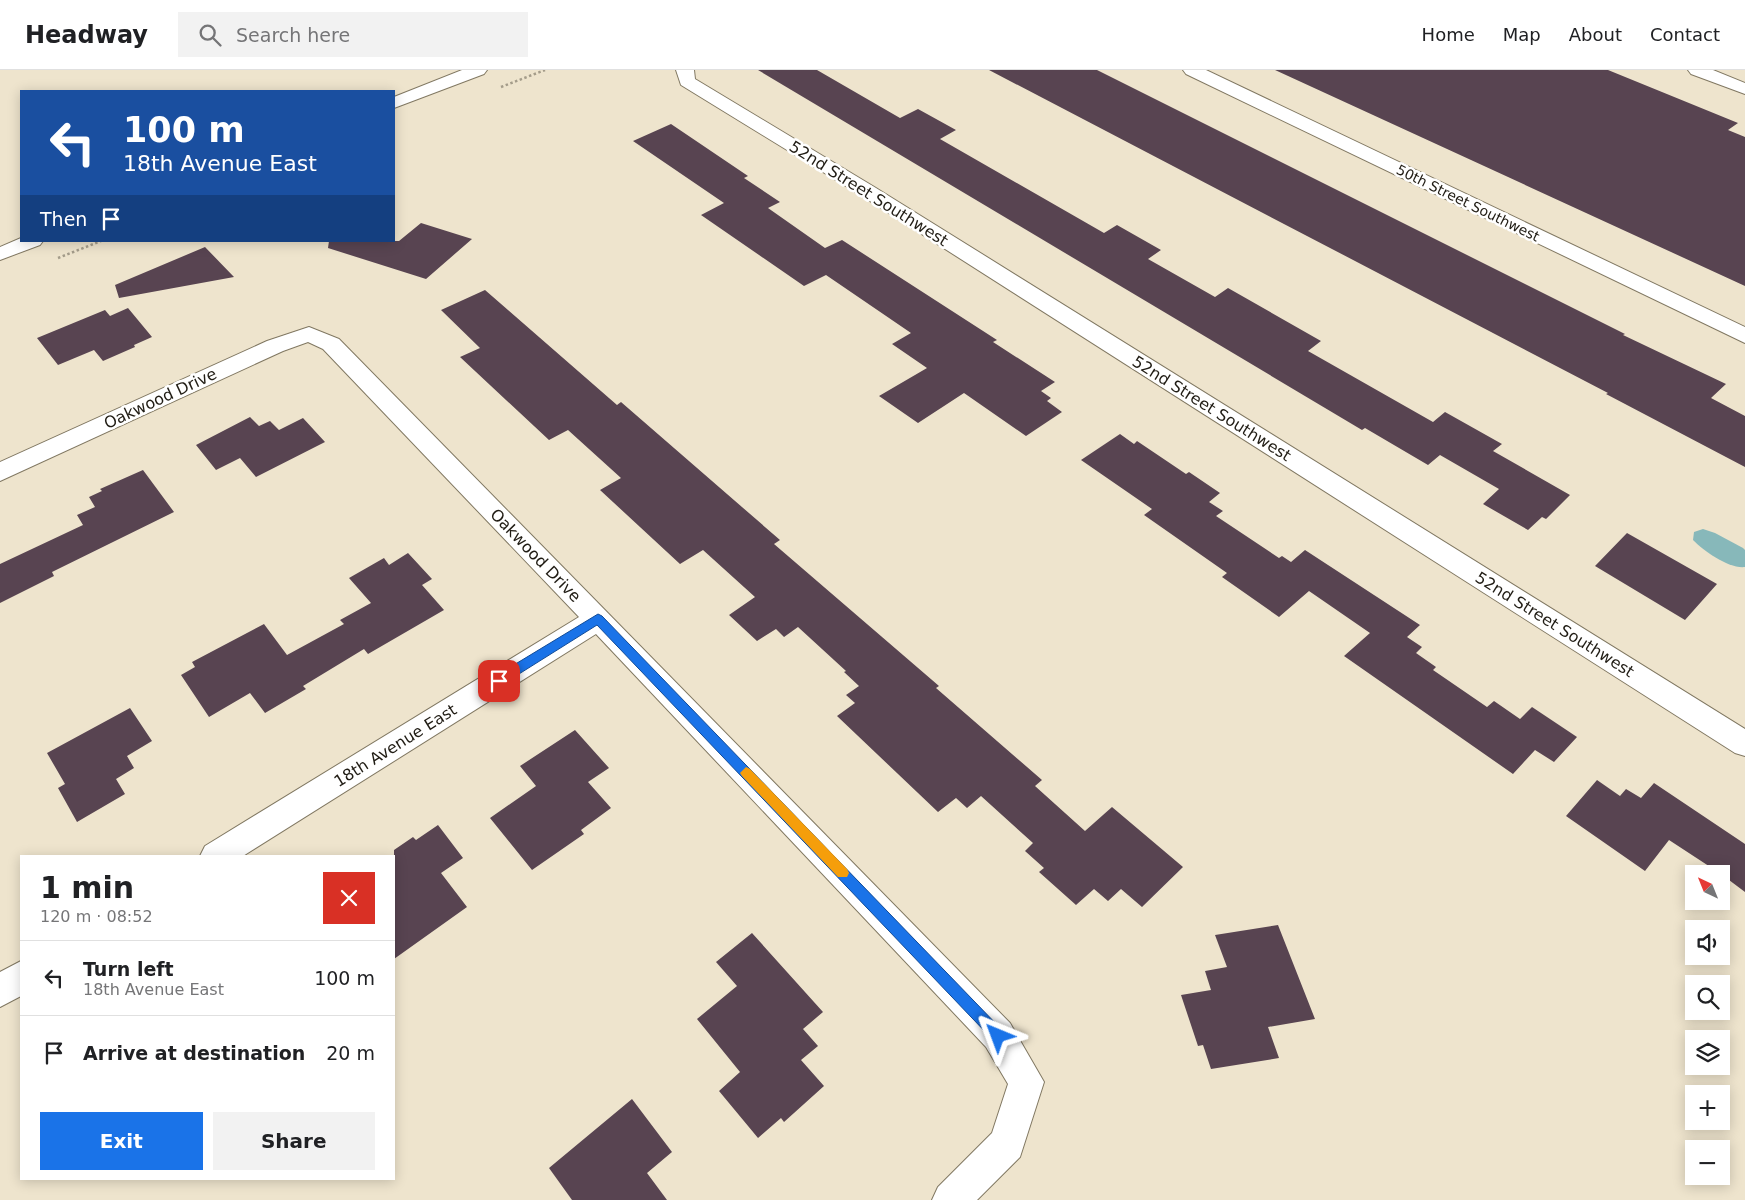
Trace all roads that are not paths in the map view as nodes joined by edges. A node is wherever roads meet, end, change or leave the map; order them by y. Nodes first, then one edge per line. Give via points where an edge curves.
1 (478, 70) edge
2 (685, 70) edge
3 (1192, 70) edge
4 (1697, 70) edge
5 (1745, 89) edge
6 (395, 102) edge
7 (30, 242) edge
8 (0, 254) edge
9 (1745, 336) edge
10 (0, 472) edge
11 (598, 619) junction
12 (1745, 744) edge
13 (218, 855) edge
14 (20, 978) edge
15 (0, 991) edge
16 (950, 1200) edge

1 - 6 street
2 - 12 street, 52nd Street Southwest via 688,81
3 - 9 street, 50th Street Southwest
4 - 5 street
7 - 8 street
10 - 11 street, Oakwood Drive via 275,346 309,334 331,344
11 - 13 street, 18th Avenue East
11 - 16 street, Oakwood Drive via 998,1036 1026,1082 1007,1144
14 - 15 street

